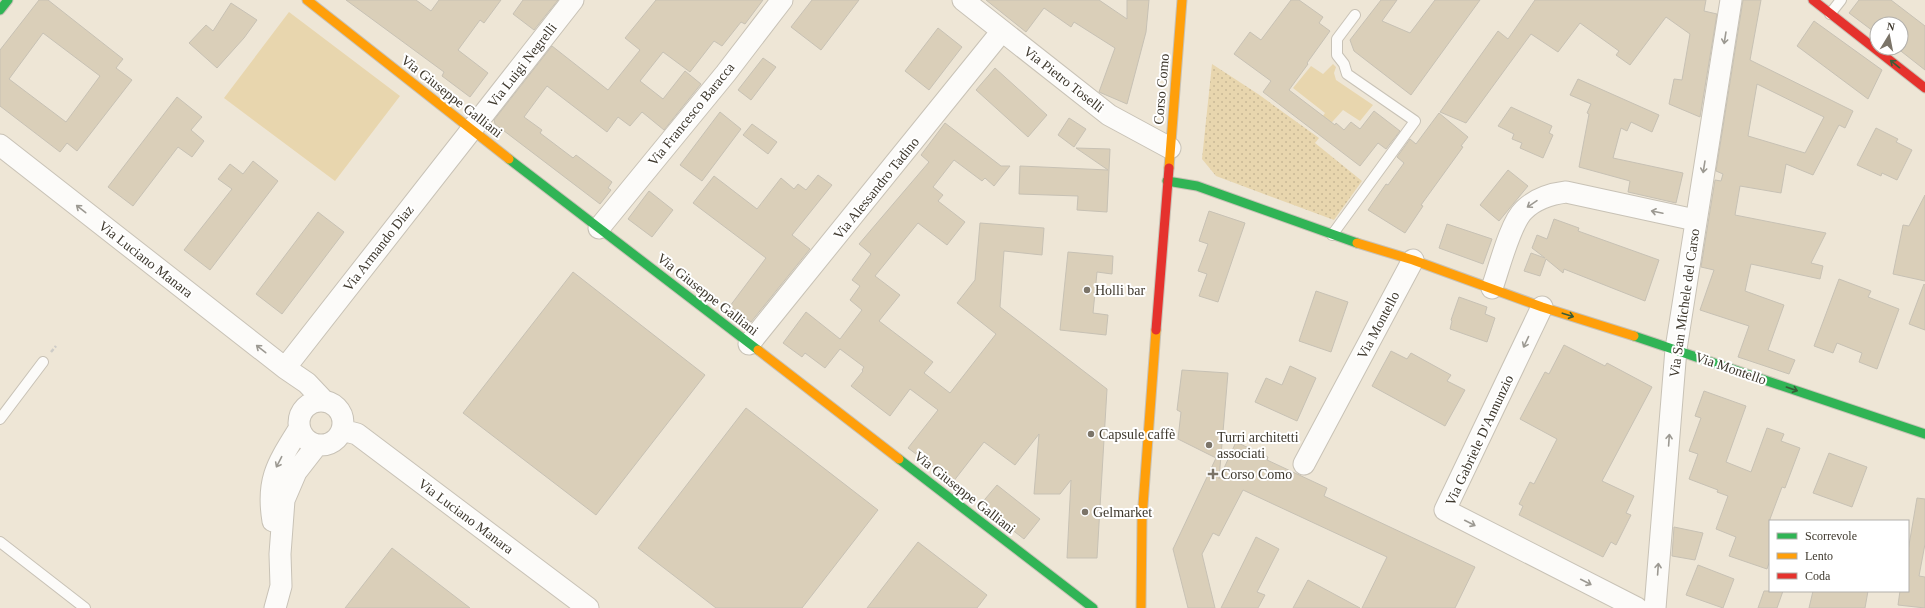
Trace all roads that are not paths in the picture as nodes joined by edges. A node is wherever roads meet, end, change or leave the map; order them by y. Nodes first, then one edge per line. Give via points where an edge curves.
1 (8, 0) edge
2 (307, 0) edge
3 (573, 0) edge
4 (782, 0) edge
5 (963, 0) edge
6 (1182, 0) edge
7 (1731, 0) edge
8 (1813, 0) edge
9 (1841, 0) edge
10 (0, 10) edge
11 (1830, 14) junction
12 (1355, 15) dead end
13 (1002, 31) junction
14 (1925, 88) edge
15 (470, 129) junction
16 (0, 145) edge
17 (1170, 148) junction
18 (1167, 181) junction
19 (1695, 220) junction
20 (599, 228) junction
21 (1332, 235) junction
22 (1412, 260) junction
23 (1492, 288) junction
24 (1542, 307) junction
25 (749, 344) junction
26 (1676, 349) junction
27 (43, 362) dead end
28 (288, 370) junction
29 (324, 401) junction
30 (0, 419) edge
31 (301, 420) junction
32 (342, 430) junction
33 (1925, 434) edge
34 (317, 445) junction
35 (1304, 464) dead end
36 (0, 542) edge
37 (280, 554) junction
38 (85, 608) edge
39 (275, 608) edge
40 (588, 608) edge
41 (1093, 608) edge
42 (1141, 608) edge
43 (1637, 608) edge
44 (1655, 608) edge

1 - 10 street
2 - 15 street, Via Giuseppe Galliani
3 - 15 street, Via Luigi Negrelli
4 - 20 street, Via Francesco Baracca via 726,73
5 - 13 street, Via Pietro Toselli
6 - 17 street, Corso Como
7 -> 19 street, Via San Michele del Carso
8 - 11 street
9 - 11 lane
14 -> 11 street
12 - 21 lane via 1338,39 1337,55 1344,64 1347,74 1415,121
13 - 17 street, Via Pietro Toselli via 1109,115
13 - 25 street, Via Alessandro Tadino
15 - 20 street, Via Giuseppe Galliani
15 - 28 street, Via Armando Diaz
28 -> 16 street, Via Luciano Manara
17 - 18 street, Corso Como
18 - 21 street via 1197,186
18 - 42 street, Corso Como via 1142,519
19 -> 23 street via 1566,192 1550,195 1523,211 1513,229
19 - 26 street, Via San Michele del Carso
20 - 25 street, Via Giuseppe Galliani
21 - 22 street
22 - 23 street, Via Montello
22 - 35 street, Via Montello
23 - 24 street, Via Montello
24 -> 26 street, Via Montello
24 -> 43 street, Via Gabriele D'Annunzio via 1445,510
25 - 41 street, Via Giuseppe Galliani
26 -> 33 street, Via Montello
44 -> 26 street, Via San Michele del Carso
27 - 30 lane
28 - 29 street, Via Luciano Manara via 307,383
28 - 31 street, Via Luciano Manara via 302,396
29 - 31 street via 312,403
29 - 32 street via 340,412
31 - 34 street via 306,439
31 -> 37 street via 277,464 270,488
32 - 34 street via 329,444
32 - 40 street, Via Luciano Manara via 357,434
34 - 37 street via 296,472 284,500
36 - 38 lane
37 - 39 street via 281,586

